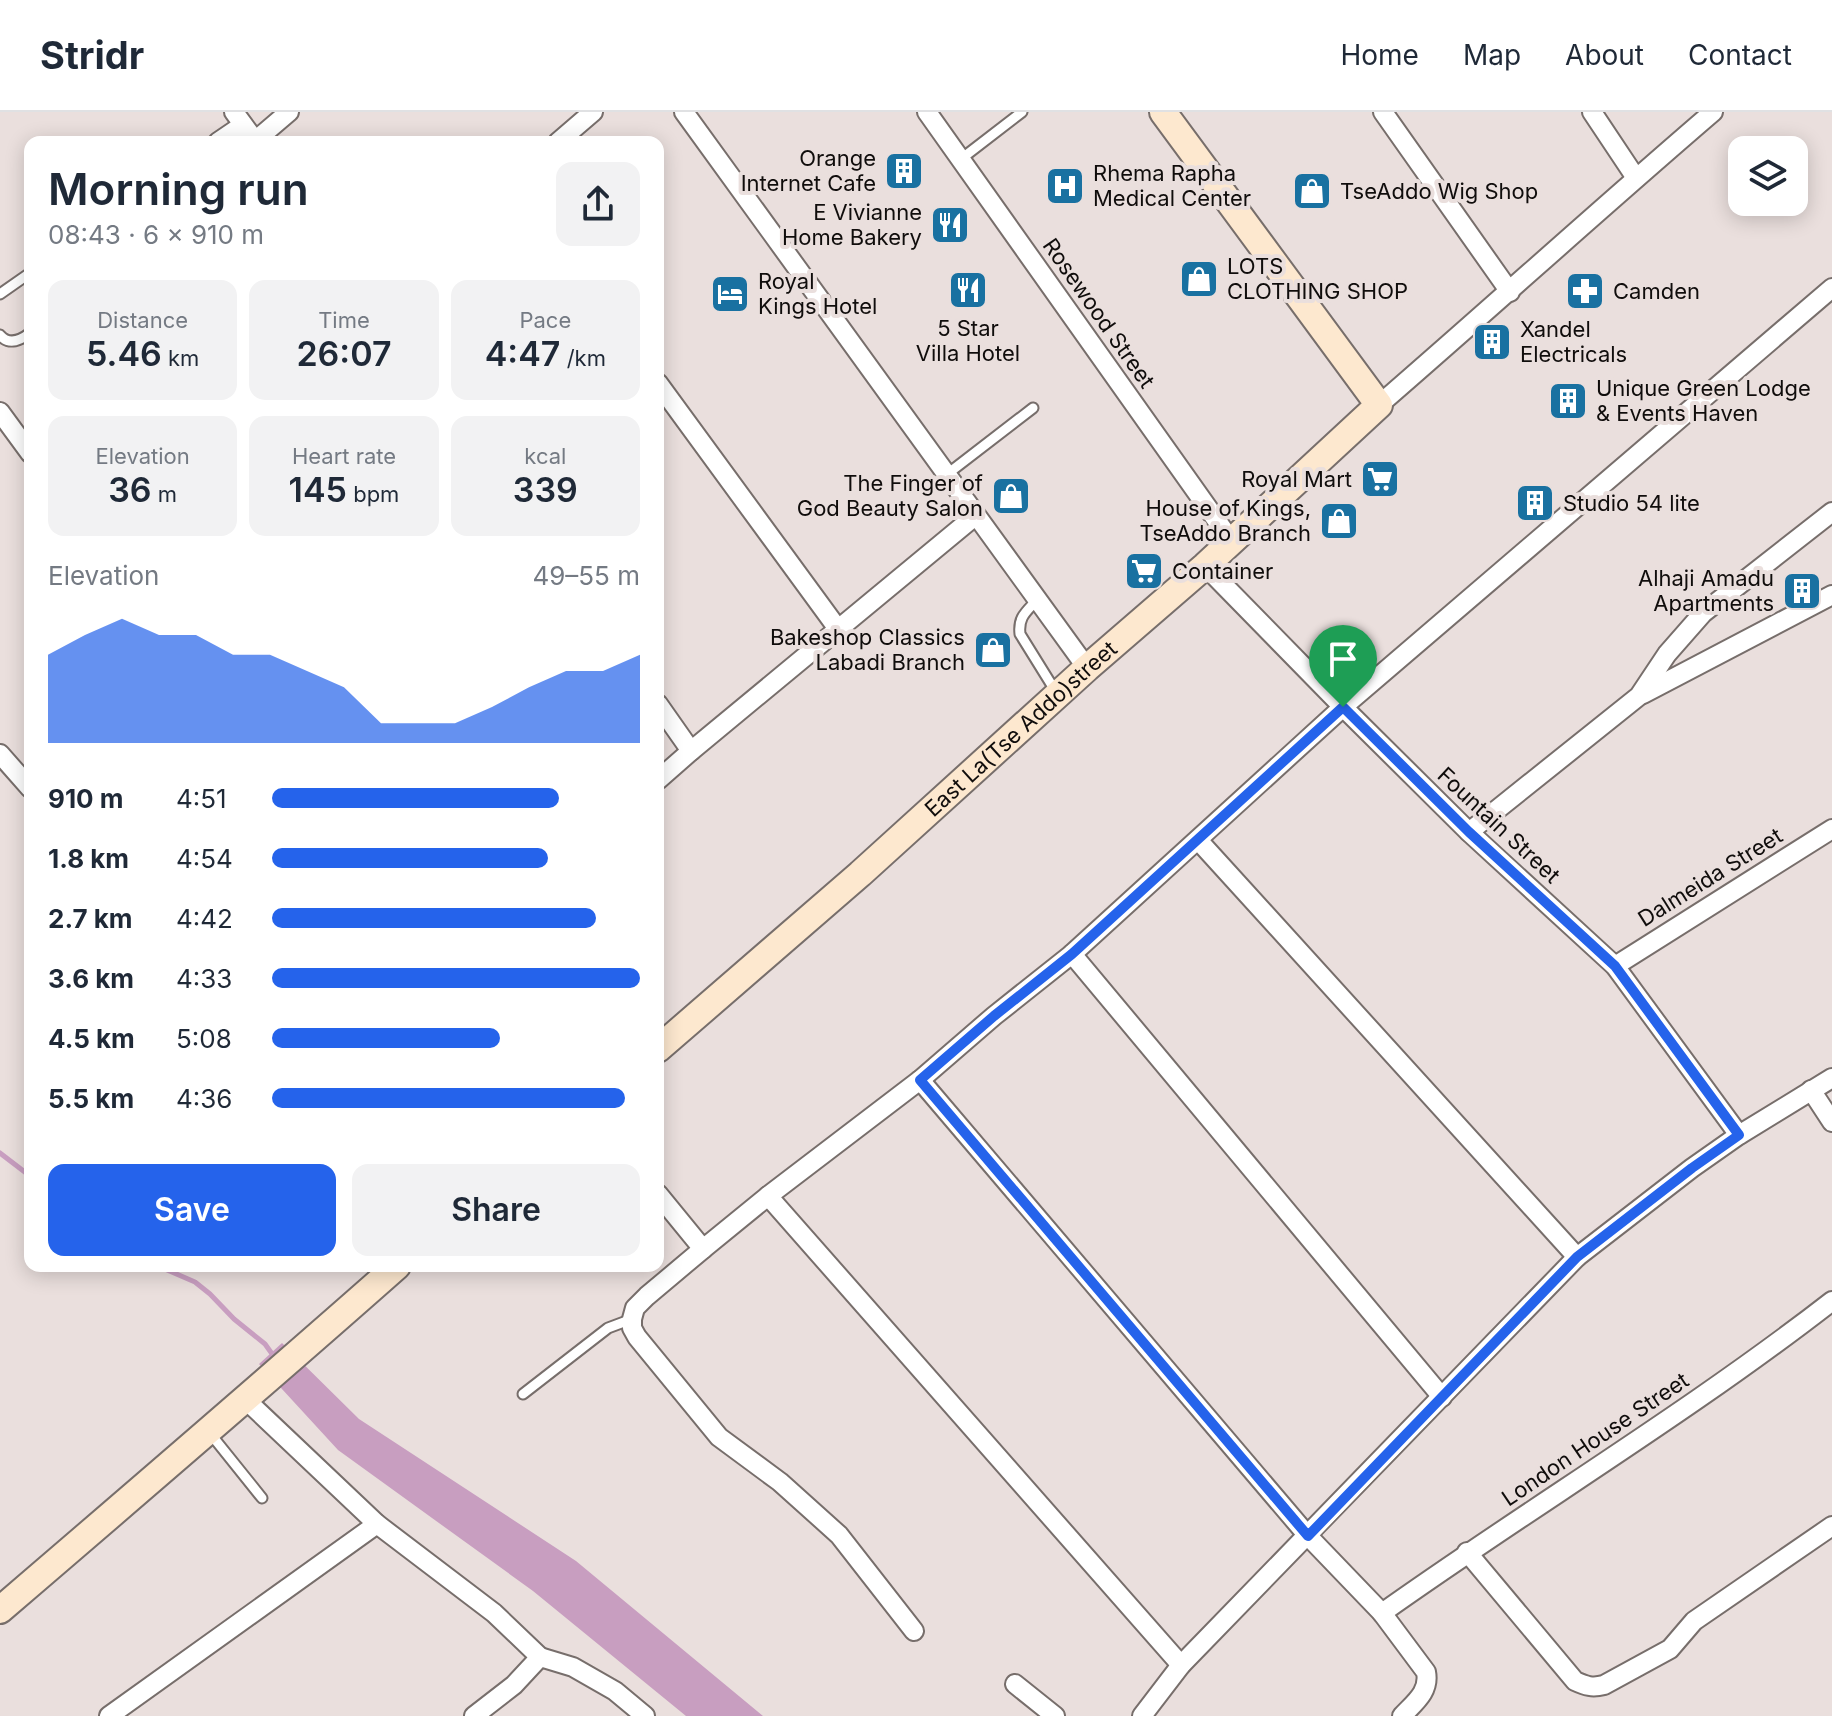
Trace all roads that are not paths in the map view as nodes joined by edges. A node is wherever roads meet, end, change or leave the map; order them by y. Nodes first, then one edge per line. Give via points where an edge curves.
1 (289, 112) edge
2 (593, 112) edge
3 (684, 112) edge
4 (927, 112) edge
5 (1022, 112) edge
6 (1163, 112) edge
7 (1383, 112) edge
8 (1592, 112) edge
9 (1713, 112) edge
10 (239, 118) edge
11 (223, 136) edge
12 (252, 136) edge
13 (261, 136) edge
14 (565, 136) edge
15 (961, 159) junction
16 (1636, 178) junction
17 (24, 277) edge
18 (1832, 288) edge
19 (1510, 292) junction
20 (0, 294) edge
21 (0, 335) edge
22 (24, 338) edge
23 (664, 391) edge
24 (1379, 405) junction
25 (1033, 408) dead end
26 (0, 412) edge
27 (24, 445) edge
28 (946, 475) junction
29 (1832, 512) edge
30 (975, 516) junction
31 (1232, 542) junction
32 (1205, 566) junction
33 (1832, 595) edge
34 (1037, 600) junction
35 (838, 629) junction
36 (1087, 668) junction
37 (1057, 695) junction
38 (1639, 696) junction
39 (1343, 707) junction
40 (664, 713) edge
41 (691, 751) junction
42 (0, 754) edge
43 (664, 775) edge
44 (24, 781) edge
45 (1832, 829) edge
46 (1469, 832) junction
47 (1198, 840) junction
48 (1072, 954) junction
49 (1615, 966) junction
50 (664, 1044) edge
51 (1832, 1078) edge
52 (920, 1080) junction
53 (1811, 1090) junction
54 (1832, 1122) edge
55 (1739, 1135) junction
56 (768, 1196) junction
57 (664, 1201) edge
58 (703, 1249) junction
59 (1577, 1257) junction
60 (390, 1272) edge
61 (1832, 1301) edge
62 (632, 1319) junction
63 (253, 1392) junction
64 (523, 1394) dead end
65 (1442, 1397) junction
66 (209, 1432) junction
67 (262, 1498) dead end
68 (377, 1524) junction
69 (1832, 1526) edge
70 (1308, 1536) junction
71 (1467, 1552) junction
72 (0, 1610) edge
73 (1382, 1613) junction
74 (914, 1631) dead end
75 (540, 1657) junction
76 (1181, 1665) junction
77 (1015, 1684) dead end
78 (109, 1716) edge
79 (474, 1716) edge
80 (645, 1716) edge
81 (1055, 1716) edge
82 (1142, 1716) edge
83 (1402, 1716) edge

1 - 13 street
2 - 14 street
3 - 28 street
4 - 15 street, Rosewood Street
5 - 15 lane
6 - 24 street
7 - 19 street
8 - 16 street
9 - 16 street
10 - 11 street
10 - 12 street
15 - 31 street, Rosewood Street
16 - 19 street
17 - 20 lane
18 - 39 street
19 - 24 street
21 - 22 lane via 12,342
23 - 35 street
24 - 31 street, East La(Tse Addo)street
25 - 28 lane
26 - 27 street
28 - 30 street
29 - 38 street via 1703,613
30 - 34 street
30 - 35 street
31 - 32 street, East La(Tse Addo)street
32 - 36 street, East La(Tse Addo)street
32 - 39 street, Fountain Street
33 - 38 street
34 - 36 street
34 - 37 lane via 1022,617 1020,634
35 - 41 street
36 - 37 street, East La(Tse Addo)street
37 - 50 street, East La(Tse Addo)street
38 - 46 street
39 - 46 street, Fountain Street
39 - 47 street
40 - 41 street
41 - 43 street
42 - 44 street
45 - 49 street, Dalmeida Street
46 - 49 street, Fountain Street
47 - 48 street
47 - 59 street
48 - 52 street
48 - 65 street
49 - 55 street, Fountain Street
51 - 53 street
52 - 56 street
52 - 70 street
53 - 54 street
53 - 55 street
55 - 59 street
56 - 58 street
56 - 76 street
57 - 58 street
58 - 62 street via 647,1296
59 - 65 street
60 - 63 street
61 - 71 street, London House Street via 1749,1363
62 - 64 lane via 608,1328
62 - 74 street via 637,1337 719,1437 839,1535
63 - 66 street
63 - 68 street
65 - 70 street
66 - 67 lane
66 - 72 street
68 - 75 street via 494,1613
68 - 78 street
69 - 71 street via 1694,1621 1670,1649 1595,1687 1575,1681
70 - 73 street
70 - 76 street
71 - 73 street, London House Street
73 - 83 street via 1428,1679 1424,1692
75 - 79 street
75 - 80 street via 573,1667
76 - 82 street
77 - 81 street

